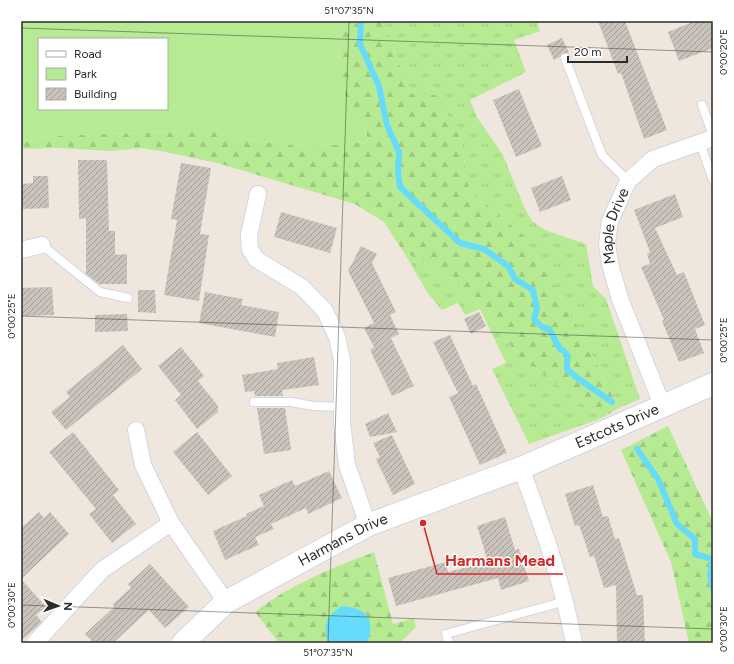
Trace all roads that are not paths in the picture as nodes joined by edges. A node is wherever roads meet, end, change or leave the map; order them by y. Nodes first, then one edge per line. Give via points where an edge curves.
1 (565, 58) dead end
2 (702, 105) dead end
3 (709, 139) edge
4 (713, 180) edge
5 (628, 181) junction
6 (258, 194) dead end
7 (42, 245) joint
8 (21, 250) edge
9 (128, 298) dead end
10 (713, 384) edge
11 (254, 402) dead end
12 (341, 407) junction
13 (663, 407) junction
14 (136, 430) dead end
15 (520, 468) junction
16 (171, 523) junction
17 (368, 525) junction
18 (566, 600) junction
19 (226, 602) junction
20 (35, 643) edge
21 (183, 643) edge
22 (449, 643) edge
23 (574, 643) edge

1 - 5 lane via 602,155
2 - 3 lane
3 - 4 lane
3 - 5 street, Maple Drive via 654,159
5 - 13 street, Maple Drive via 610,222 607,243 610,264 620,299
6 - 12 street via 249,235 250,249 256,259 302,287 325,311 337,337 342,360
7 - 8 street
7 - 9 lane via 100,292
10 - 13 street, Estcots Drive
11 - 12 lane via 291,402
12 - 17 street via 347,465
13 - 15 street, Estcots Drive
14 - 16 street via 143,466
15 - 17 street, Harmans Drive
15 - 18 street via 548,541
16 - 19 street
16 - 20 street via 102,570
17 - 19 street, Harmans Drive
18 - 22 lane via 446,634
18 - 23 street
19 - 21 street, Harmans Drive

